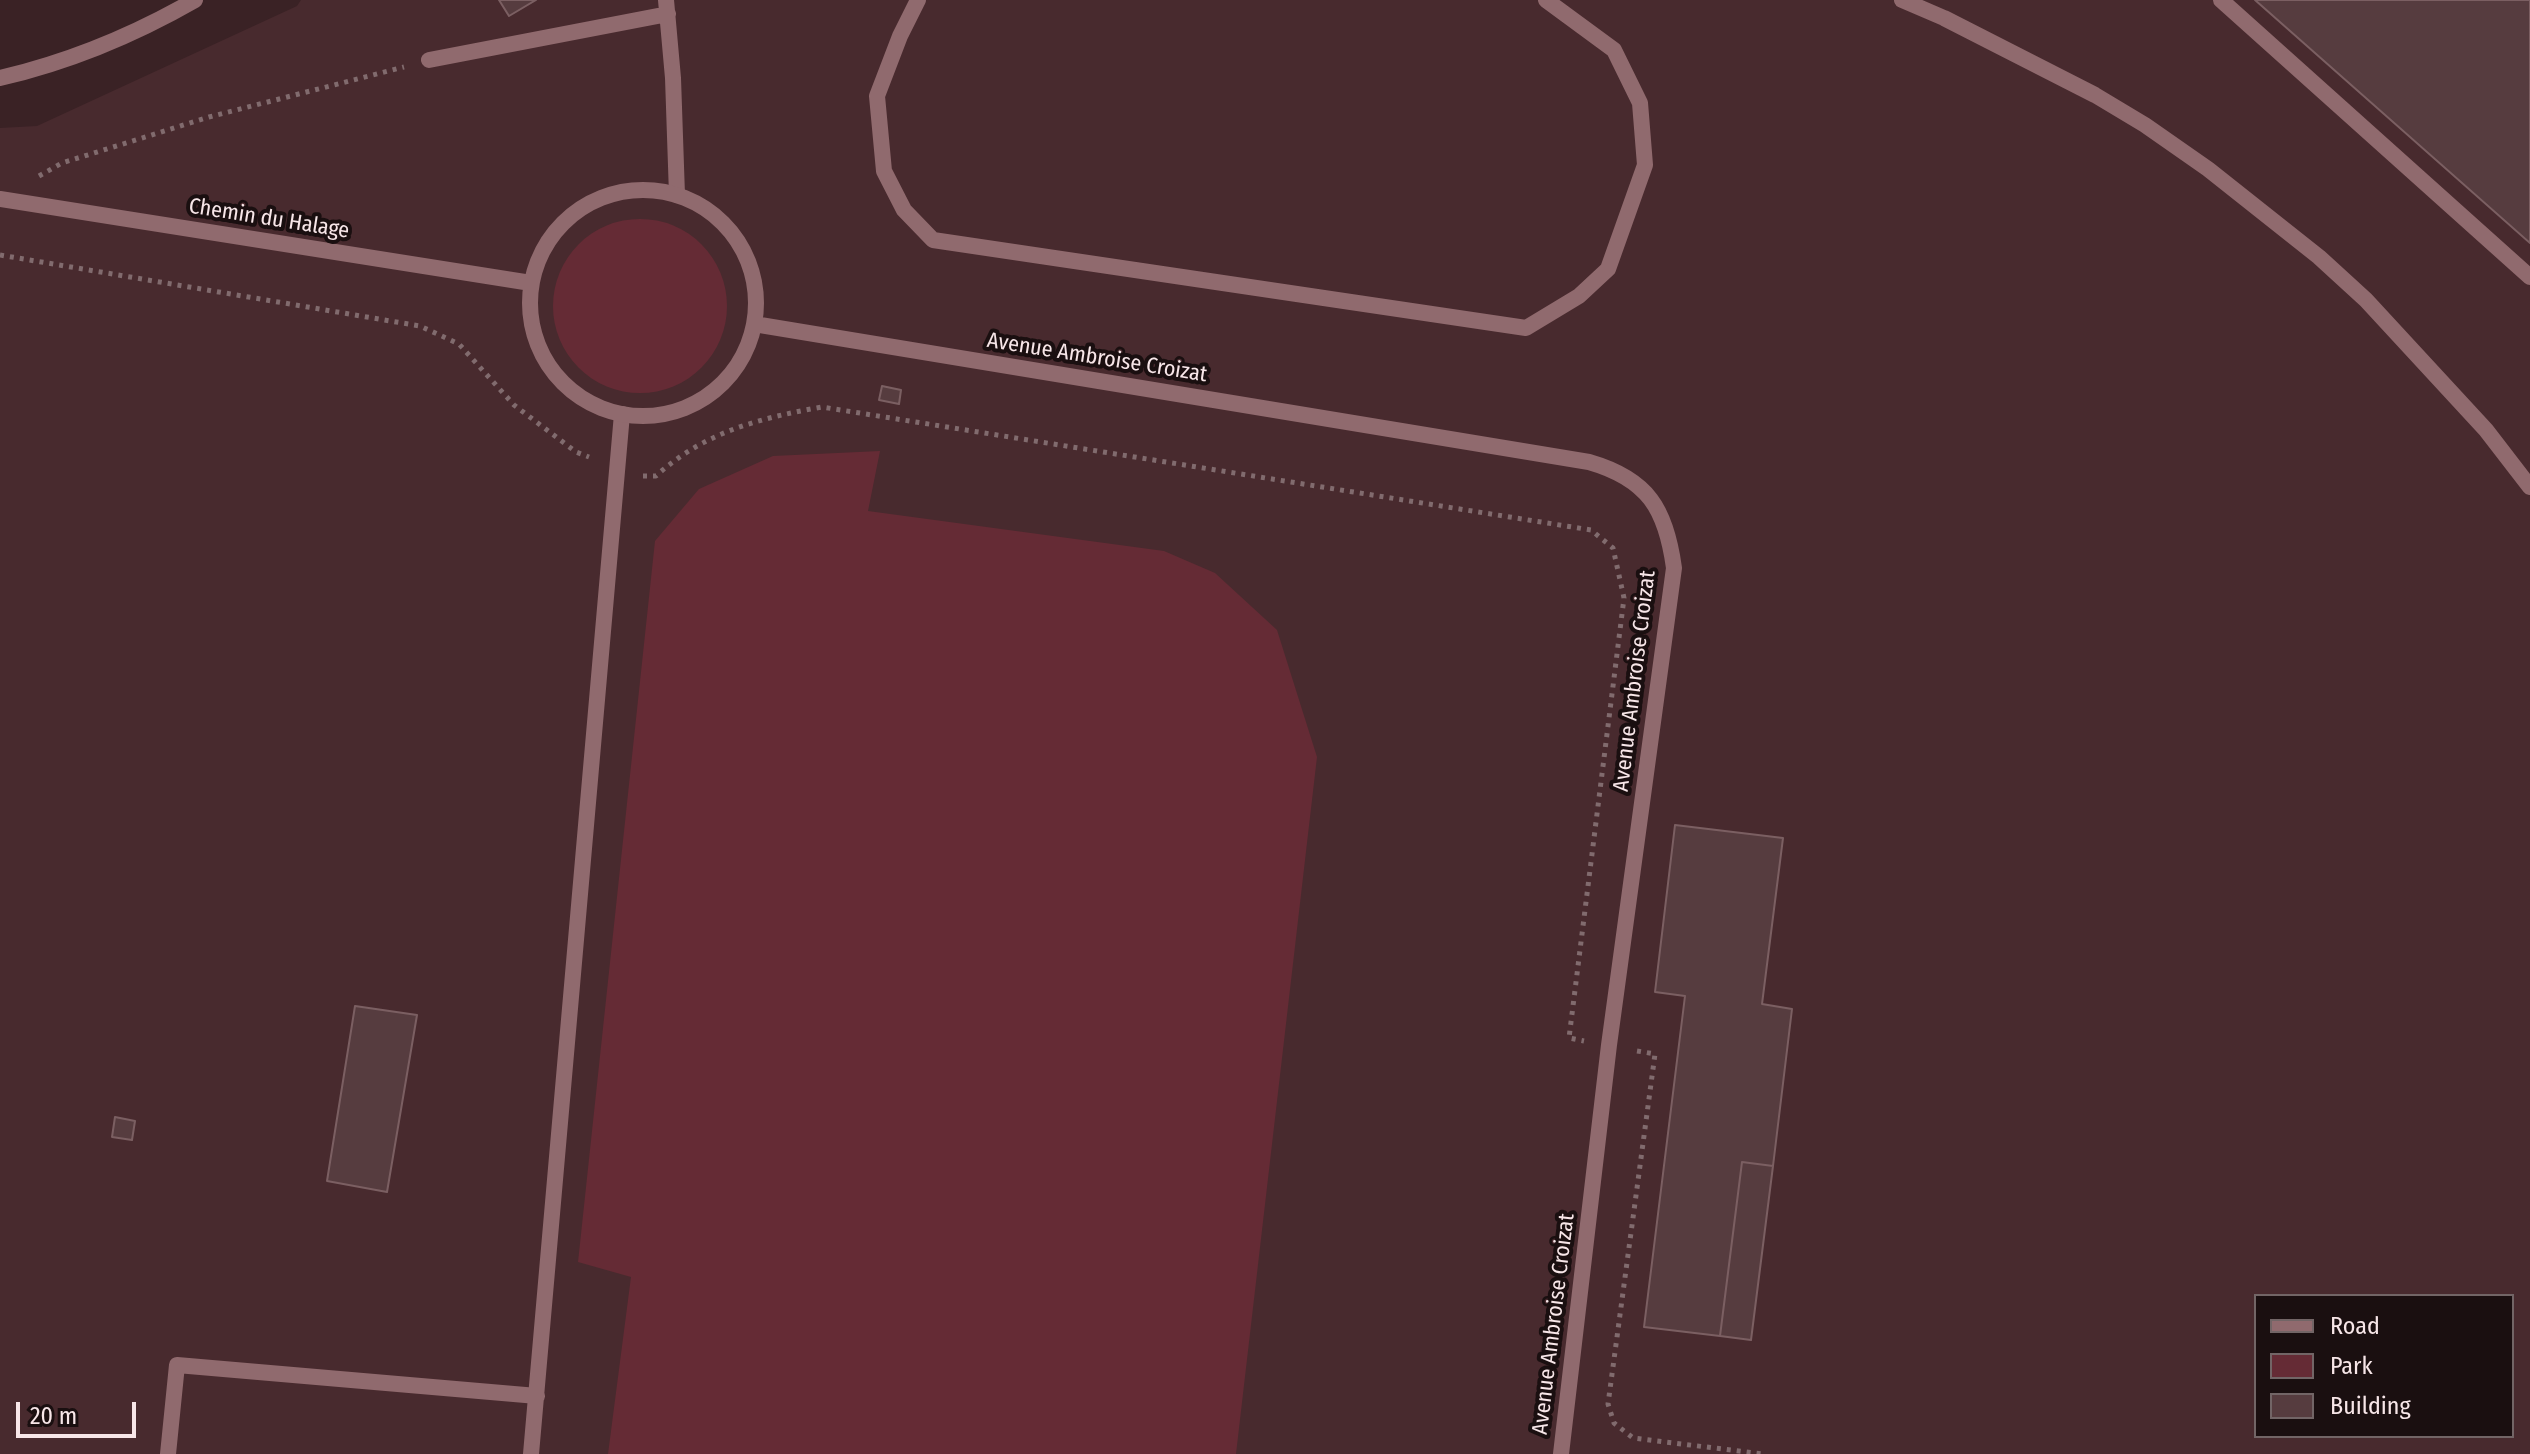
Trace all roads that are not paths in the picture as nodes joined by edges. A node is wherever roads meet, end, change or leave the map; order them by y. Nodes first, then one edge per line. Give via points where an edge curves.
1 (918, 0) edge
2 (1546, 0) edge
3 (1902, 0) edge
4 (2221, 0) edge
5 (184, 3) edge
6 (667, 7) edge
7 (429, 60) road end
8 (0, 78) edge
9 (677, 195) junction
10 (0, 199) edge
11 (2530, 277) edge
12 (531, 283) junction
13 (754, 324) junction
14 (622, 414) junction
15 (2530, 487) edge
16 (537, 1396) junction
17 (168, 1454) edge
18 (531, 1454) edge
19 (1561, 1454) edge

1 - 2 street via 877,96 884,171 904,210 933,240 1526,328 1579,296 1608,269 1645,165 1640,103 1614,50
3 - 15 street via 2095,95 2208,169 2366,300 2476,419
4 - 11 street
5 - 8 street via 84,54
6 - 7 street
6 - 9 street
9 - 12 street via 629,191 584,206 550,239
9 - 13 street via 716,216 744,251 754,279
10 - 12 street, Chemin du Halage
12 - 14 street via 530,315 538,346 554,374 578,396
13 - 14 street via 735,368 700,400 654,416
13 - 19 street, Avenue Ambroise Croizat via 1589,462 1611,468 1646,492 1667,526 1674,568 1609,1045
14 - 16 street
16 - 17 street via 177,1365
16 - 18 street

